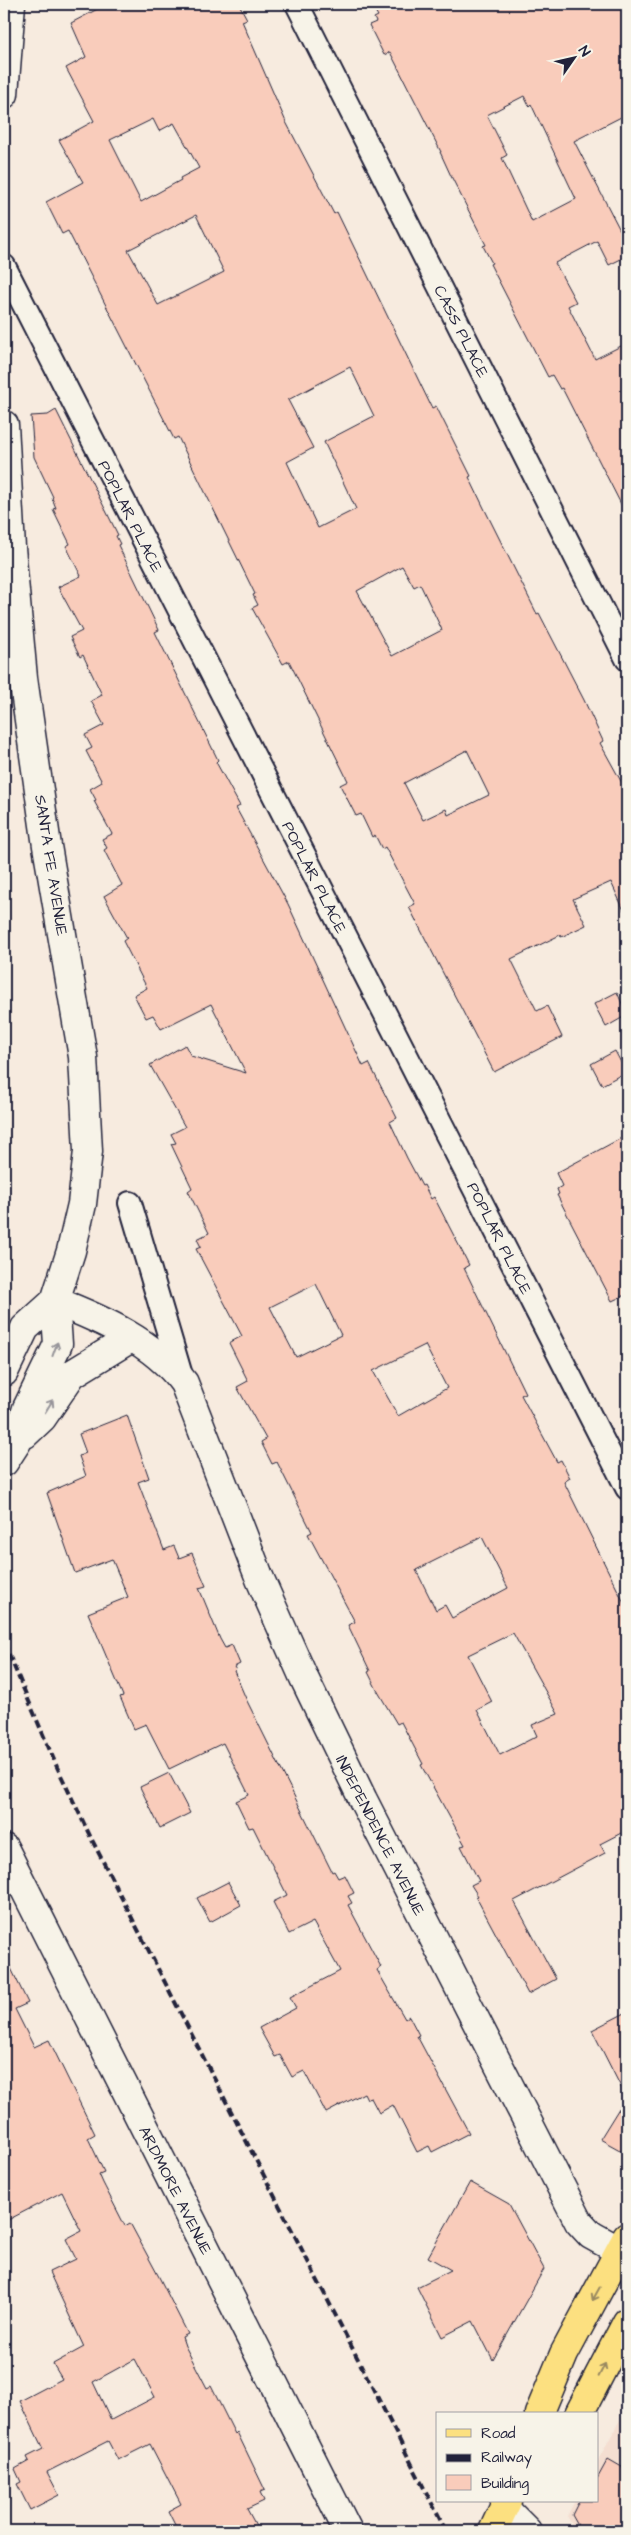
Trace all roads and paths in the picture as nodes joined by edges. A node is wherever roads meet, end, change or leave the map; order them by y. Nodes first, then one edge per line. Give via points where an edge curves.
1 (11, 4) edge
2 (297, 4) edge
3 (4, 94) edge
4 (4, 266) edge
5 (4, 425) edge
6 (627, 659) edge
7 (130, 1203) dead end
8 (55, 1301) junction
9 (131, 1338) junction
10 (4, 1372) edge
11 (184, 1382) junction
12 (10, 1452) edge
13 (627, 1488) edge
14 (4, 1848) edge
15 (625, 2248) edge
16 (627, 2322) edge
17 (540, 2412) edge
18 (580, 2412) edge
19 (504, 2511) edge
20 (348, 2531) edge
21 (527, 2531) edge

1 - 3 street
2 - 6 street, CASS PLACE
4 - 13 street, POPLAR PLACE
5 - 8 street, SANTA FE AVENUE via 23,678 47,846 83,1057 87,1104 88,1151 82,1204
7 - 11 street, INDEPENDENCE AVENUE
8 - 9 street, INDEPENDENCE AVENUE via 84,1312
8 - 10 street via 25,1328
12 -> 8 street, SANTA FE AVENUE via 26,1408 58,1344
9 - 11 street, INDEPENDENCE AVENUE via 171,1365
12 -> 9 street via 42,1418 72,1374
11 - 15 street, INDEPENDENCE AVENUE via 260,1579 363,1800 579,2222 591,2235
14 - 20 street, ARDMORE AVENUE
15 -> 17 main road via 564,2354
18 -> 16 main road
19 - 21 street

